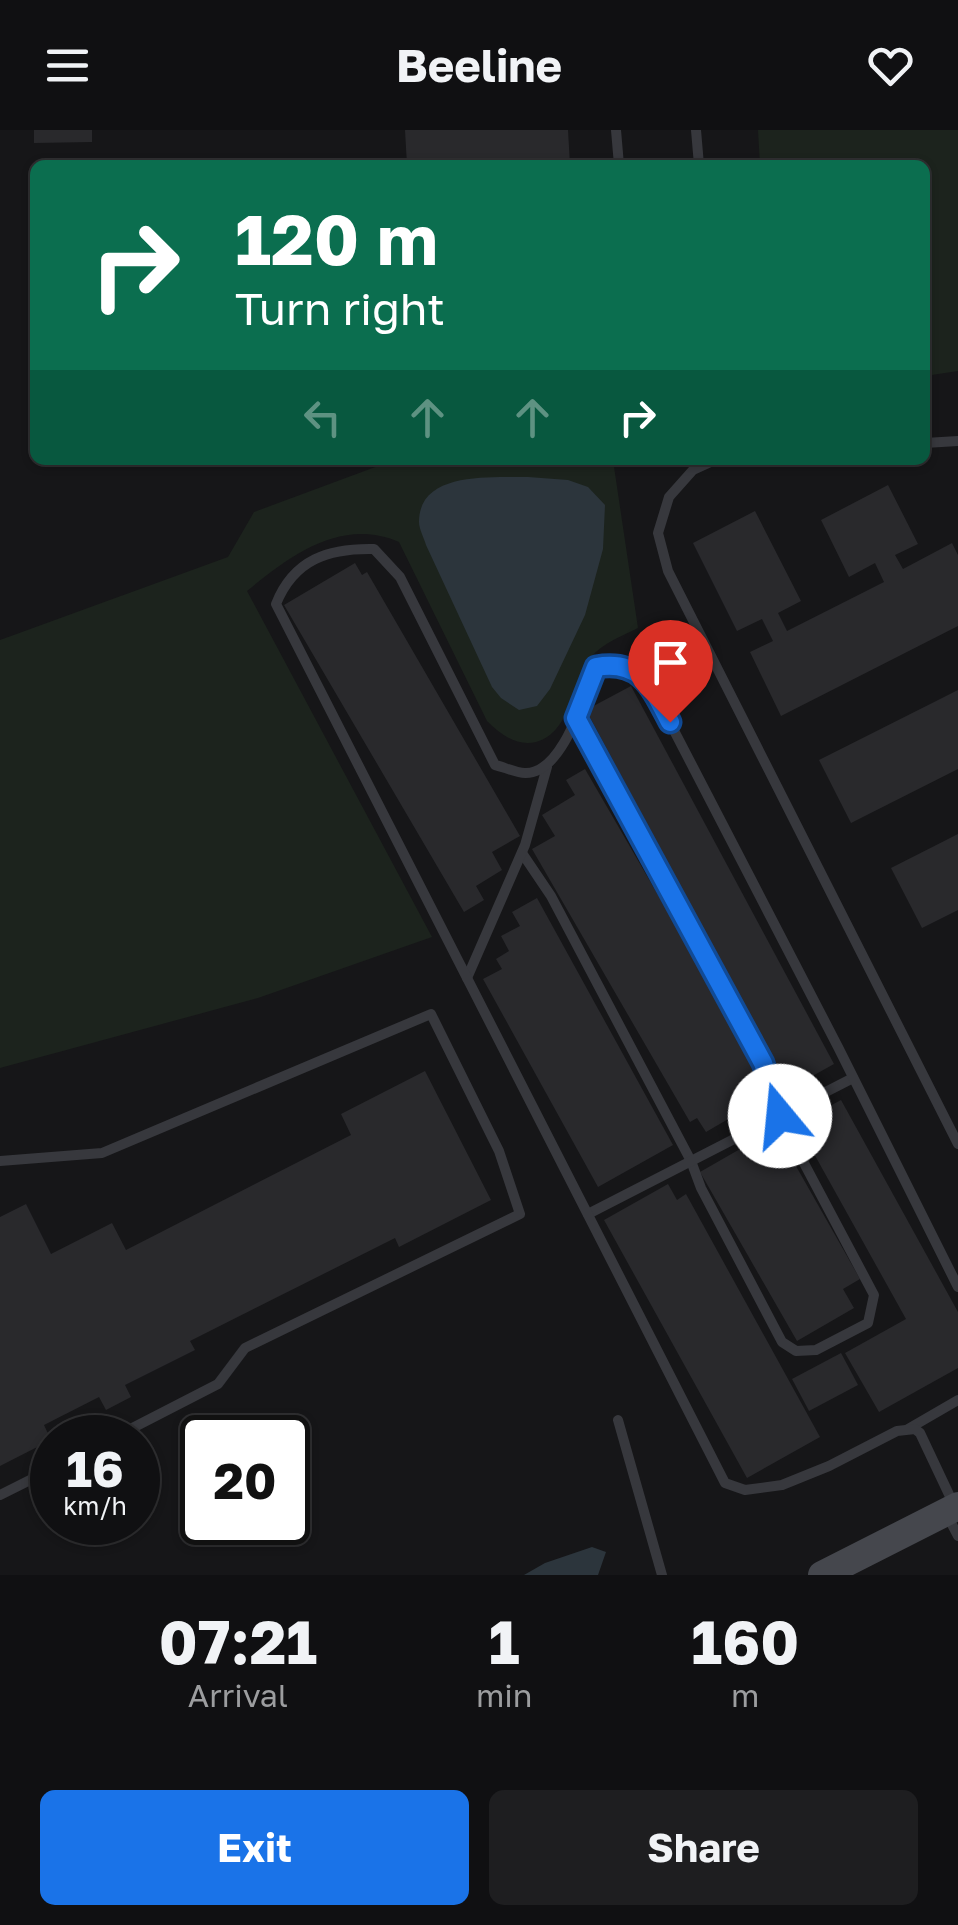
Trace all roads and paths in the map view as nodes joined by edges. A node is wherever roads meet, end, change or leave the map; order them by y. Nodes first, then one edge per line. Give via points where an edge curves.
1 (616, 130) edge
2 (696, 130) edge
3 (618, 160) edge
4 (699, 160) edge
5 (958, 441) edge
6 (930, 443) edge
7 (704, 465) edge
8 (576, 718) junction
9 (547, 767) junction
10 (522, 853) junction
11 (467, 978) junction
12 (853, 1078) junction
13 (780, 1116) junction
14 (958, 1144) edge
15 (0, 1162) edge
16 (691, 1162) junction
17 (588, 1214) junction
18 (958, 1287) edge
19 (958, 1400) edge
20 (158, 1415) edge
21 (618, 1420) dead end
22 (908, 1429) junction
23 (30, 1479) edge
24 (0, 1495) edge
25 (954, 1515) edge
26 (662, 1575) edge
27 (822, 1575) edge

1 - 3 lane
2 - 4 lane
5 - 6 lane
7 - 14 lane via 669,497 658,534 668,571
8 - 9 lane
8 - 12 lane via 596,667 634,670 653,690
8 - 13 lane via 763,1063
9 - 10 lane
9 - 11 lane via 526,774 495,765 400,577 374,549 348,548 308,561 284,584 276,604
10 - 11 lane
10 - 16 lane
11 - 17 lane
12 - 13 lane
12 - 18 lane
13 - 16 lane
13 - 16 lane via 874,1294 868,1324 816,1350 796,1351 782,1342
15 - 20 lane via 102,1152 431,1014 499,1151 520,1214 246,1348 218,1384
16 - 17 lane
17 - 22 lane via 725,1482 746,1490 782,1485
19 - 22 lane
21 - 26 lane
22 - 25 lane via 920,1433
23 - 24 lane
25 - 27 main road

